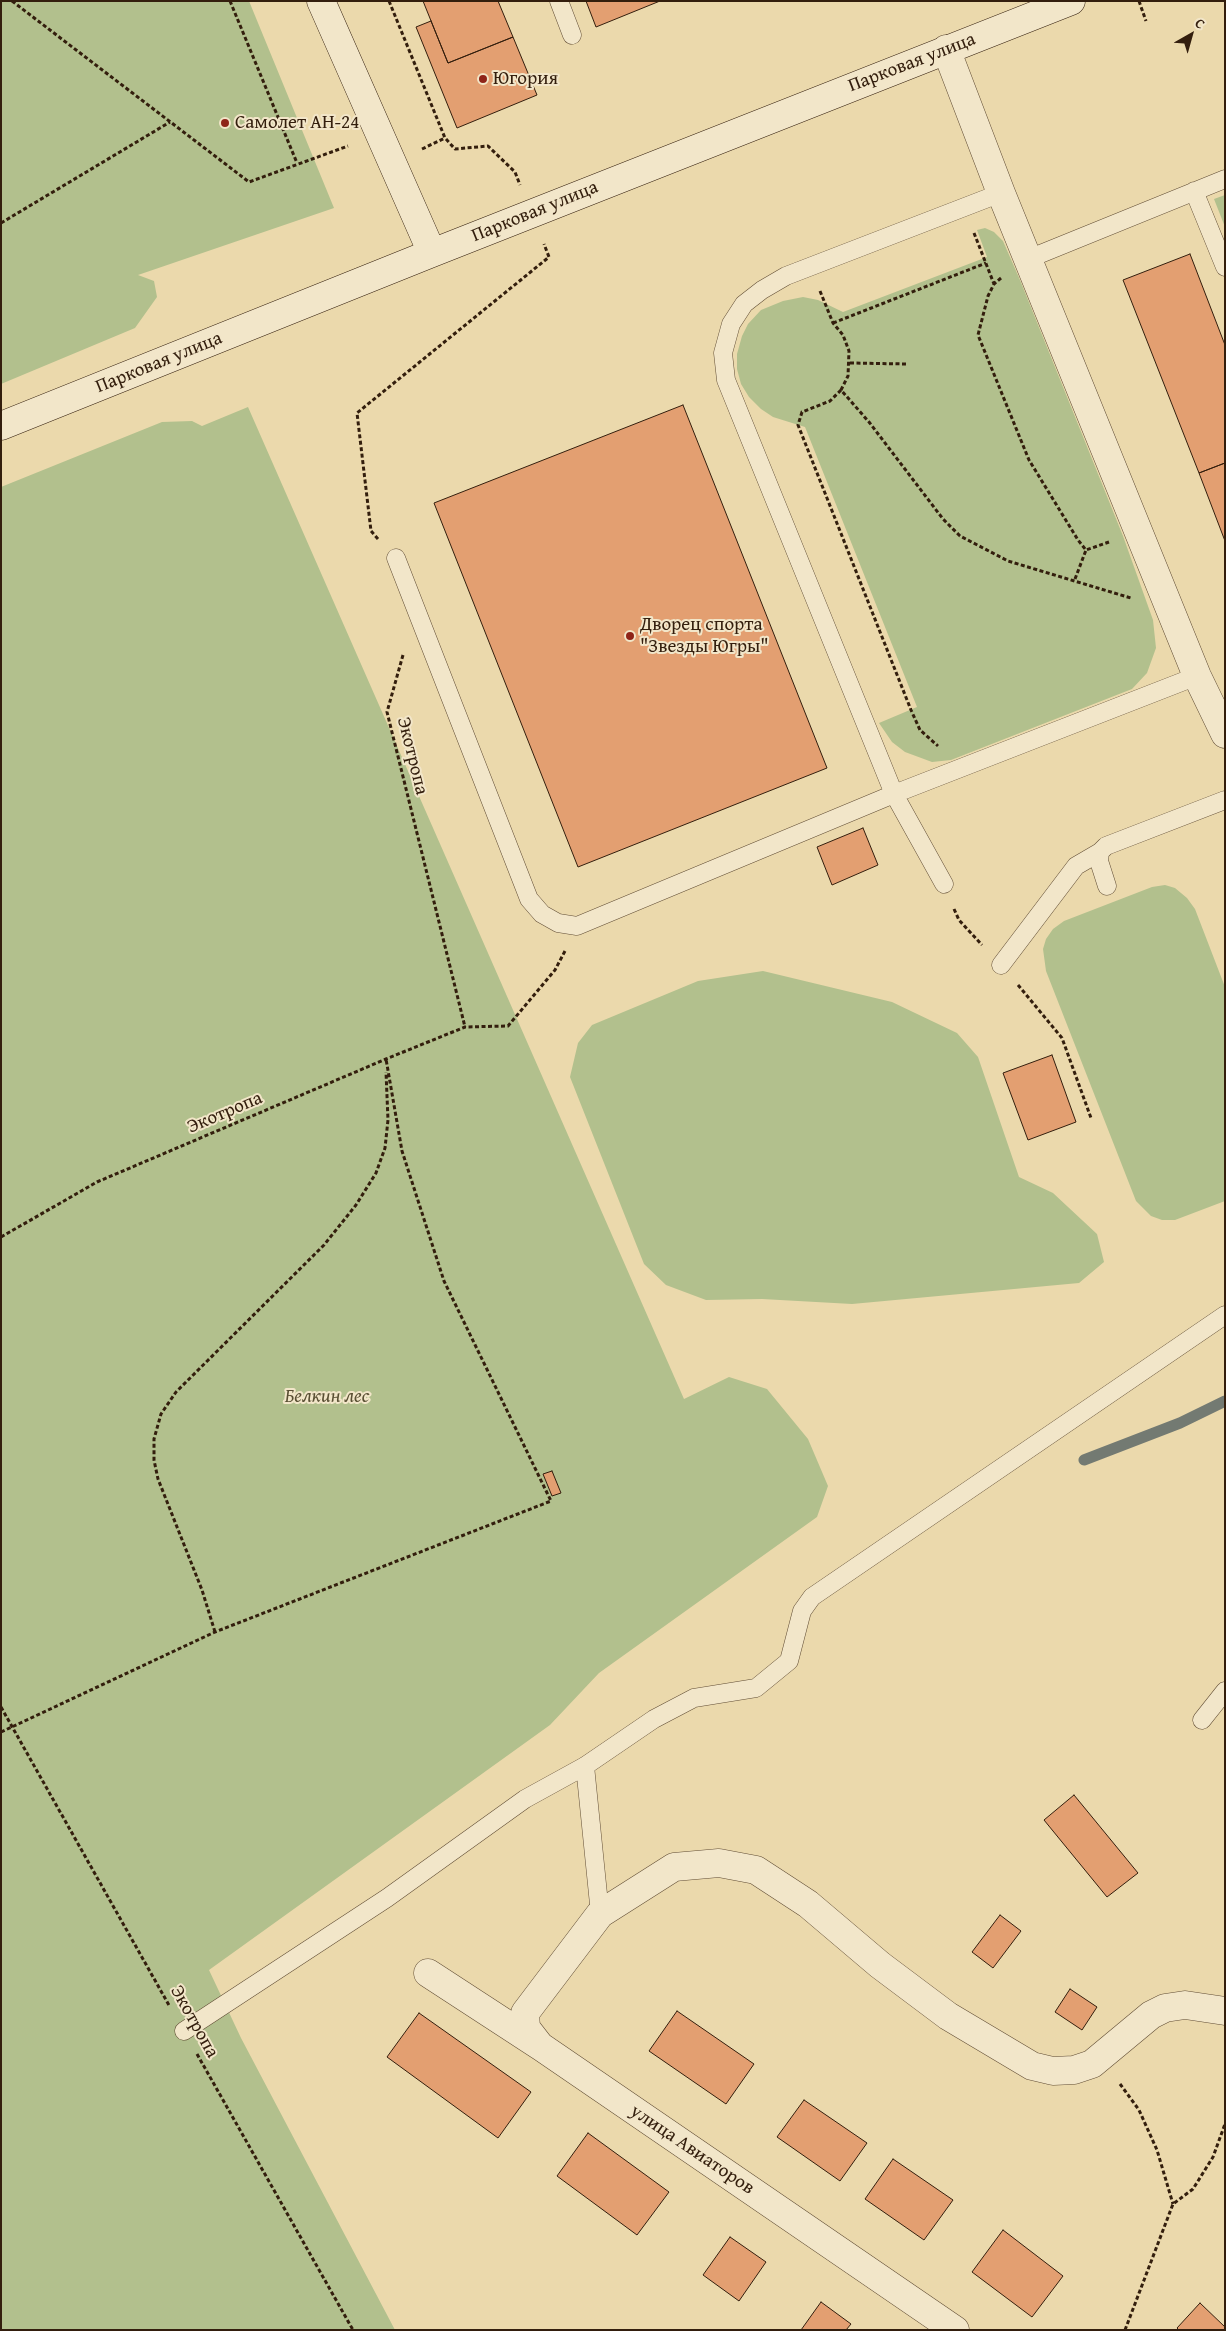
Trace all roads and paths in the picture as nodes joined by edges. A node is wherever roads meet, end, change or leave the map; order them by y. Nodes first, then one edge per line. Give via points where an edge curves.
1 (12, 1) edge
2 (230, 1) edge
3 (320, 1) edge
4 (389, 1) edge
5 (559, 1) edge
6 (1071, 1) edge
7 (1138, 1) edge
8 (1146, 21) dead end
9 (572, 35) dead end
10 (946, 49) junction
11 (170, 122) junction
12 (445, 138) junction
13 (384, 147) junction
14 (297, 163) junction
15 (1225, 178) edge
16 (1194, 191) junction
17 (1001, 194) junction
18 (964, 208) junction
19 (532, 214) junction
20 (1, 223) edge
21 (432, 253) junction
22 (1028, 260) junction
23 (986, 263) junction
24 (1225, 267) edge
25 (810, 268) junction
26 (994, 284) junction
27 (833, 323) junction
28 (850, 363) junction
29 (908, 364) dead end
30 (841, 390) junction
31 (1, 426) edge
32 (371, 531) dead end
33 (1139, 531) junction
34 (1086, 550) junction
35 (396, 558) dead end
36 (1075, 579) junction
37 (1168, 601) junction
38 (416, 609) junction
39 (1196, 676) junction
40 (1225, 734) edge
41 (943, 748) dead end
42 (894, 794) junction
43 (1225, 800) edge
44 (1100, 852) junction
45 (944, 884) joint
46 (1107, 886) dead end
47 (577, 926) junction
48 (1001, 965) junction
49 (465, 1027) junction
50 (386, 1060) junction
51 (1090, 1118) dead end
52 (1, 1237) edge
53 (1225, 1315) edge
54 (215, 1632) junction
55 (1225, 1690) edge
56 (1, 1707) edge
57 (1202, 1720) dead end
58 (13, 1728) junction
59 (1, 1732) edge
60 (585, 1766) junction
61 (600, 1914) junction
62 (428, 1973) dead end
63 (1225, 2011) edge
64 (184, 2032) junction
65 (540, 2046) junction
66 (1098, 2058) junction
67 (1225, 2124) edge
68 (1173, 2204) junction
69 (353, 2330) edge
70 (955, 2330) edge
71 (1125, 2330) edge

1 - 11 path
2 - 14 path
3 - 13 street
4 - 12 path
5 - 9 lane
6 - 10 street, Парковая улица
7 - 8 path
10 - 17 street
10 - 19 street, Парковая улица
11 - 14 path via 249,182
11 - 20 path
12 - 13 path via 421,150
12 - 19 path via 455,149 488,146 515,172
13 - 14 path via 346,146
13 - 21 street
15 - 16 lane
16 - 22 lane
16 - 24 lane
17 - 18 lane
17 - 22 street
18 - 23 path
18 - 25 lane
19 - 21 street, Парковая улица
19 - 32 path via 549,257 356,414
21 - 31 street, Парковая улица
22 - 26 path via 1013,266
22 - 33 street
23 - 26 path
23 - 27 path
25 - 27 path
25 - 42 lane via 786,276 744,304 731,324 723,353 726,380
26 - 34 path via 978,335 1029,460
27 - 28 path via 849,351
28 - 29 path
28 - 30 path
30 - 36 path via 960,536 1008,561
30 - 41 path via 830,401 802,412 798,425 911,710 920,730
33 - 34 path
33 - 37 street
34 - 36 path
35 - 38 lane
36 - 37 path via 1148,603
37 - 39 street
38 - 47 lane via 529,899 542,914 558,923
38 - 49 path, Экотропа via 387,712
39 - 40 street
39 - 42 lane
42 - 45 lane
42 - 47 lane
43 - 44 lane via 1106,846
44 - 46 lane via 1099,860
44 - 48 lane via 1076,866
45 - 48 path via 958,920
47 - 49 path, Экотропа via 555,970 508,1026
48 - 51 path via 1062,1038
49 - 50 path, Экотропа
50 - 52 path, Экотропа via 97,1182
50 - 54 path via 388,1120 385,1148 376,1173 356,1205 324,1245 176,1392 161,1414 154,1439 158,1479
50 - 54 path via 402,1152 444,1281 551,1501
53 - 60 lane via 812,1597 802,1611 789,1661 756,1688 694,1698 654,1719
54 - 58 path
55 - 57 lane
56 - 58 path, Экотропа
58 - 59 path
58 - 64 path, Экотропа
60 - 61 lane
60 - 64 lane via 525,1799 388,1898
61 - 65 street via 525,2013 526,2028
61 - 66 street via 674,1867 719,1863 756,1870 808,1904 880,1965 948,2016 1032,2066 1053,2071 1074,2070 1092,2064
62 - 65 street, улица Авиаторов
63 - 66 street via 1185,2005 1166,2008 1151,2015
64 - 69 path, Экотропа
65 - 70 street, улица Авиаторов
66 - 68 path via 1108,2066 1138,2110 1157,2150
67 - 68 path via 1213,2157 1193,2189
68 - 71 path

